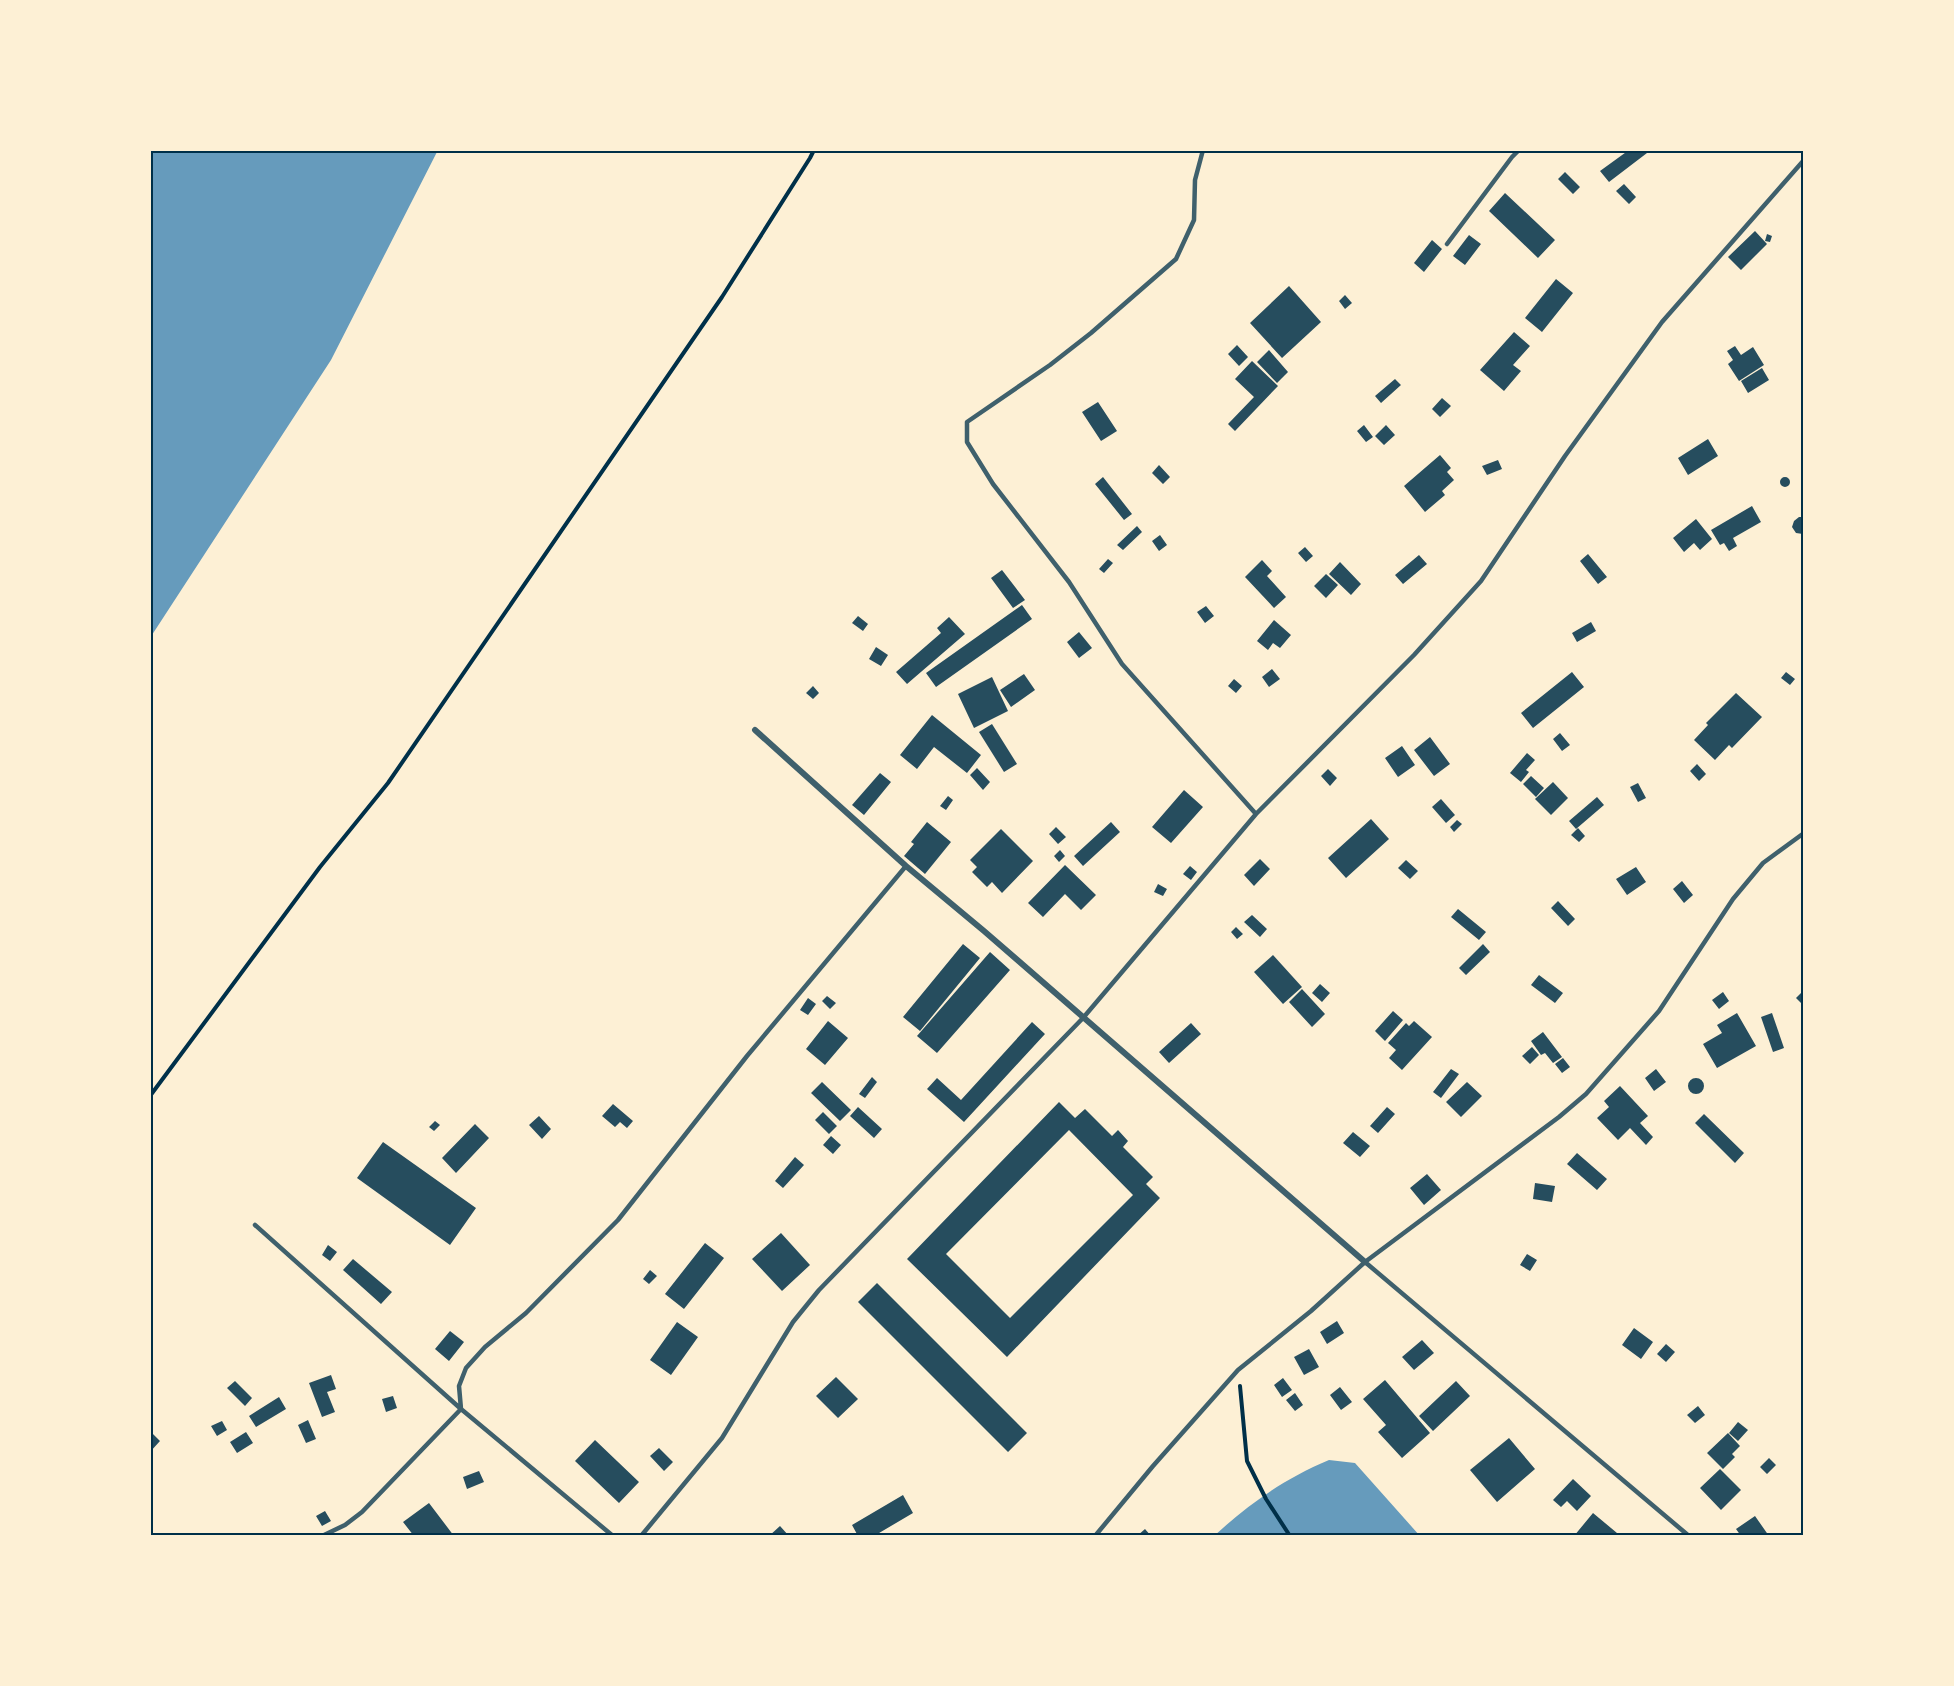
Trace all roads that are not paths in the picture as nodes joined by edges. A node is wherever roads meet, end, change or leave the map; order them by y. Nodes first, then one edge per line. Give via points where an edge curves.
1 (1203, 150) edge
2 (1519, 150) edge
3 (1804, 160) edge
4 (1447, 244) dead end
5 (755, 730) dead end
6 (1256, 814) junction
7 (1804, 833) edge
8 (906, 866) junction
9 (1083, 1018) junction
10 (255, 1225) dead end
11 (1365, 1262) junction
12 (461, 1409) junction
13 (322, 1536) edge
14 (614, 1536) edge
15 (641, 1536) edge
16 (1095, 1536) edge
17 (1689, 1536) edge

1 - 6 lane via 1195,180 1194,220 1176,259 1050,365 967,422 968,442 993,484 1069,582 1122,664
2 - 4 lane
3 - 6 lane via 1662,322 1481,581 1414,655
5 - 8 street
6 - 9 lane
7 - 11 lane via 1763,863 1733,898 1659,1011 1586,1094
8 - 9 street
8 - 12 lane via 747,1056 618,1220 466,1368 459,1386
9 - 11 street
9 - 15 lane via 819,1290 793,1322 722,1438
10 - 12 lane
11 - 16 lane via 1238,1370
11 - 17 lane
12 - 13 lane via 362,1512
12 - 14 lane

